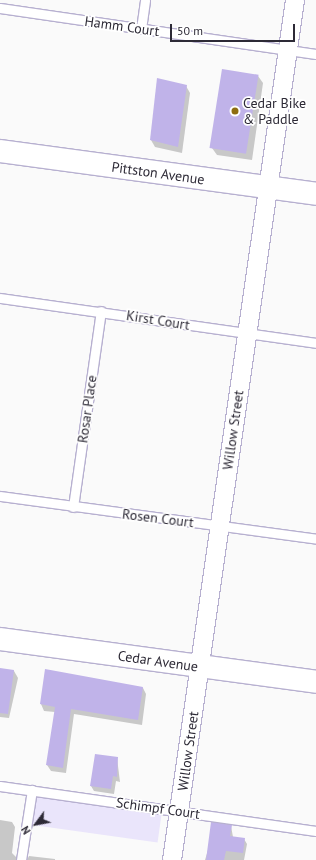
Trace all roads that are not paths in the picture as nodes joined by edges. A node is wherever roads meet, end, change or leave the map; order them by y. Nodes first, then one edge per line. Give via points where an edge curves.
1 (145, 0) edge
2 (295, 0) edge
3 (0, 8) edge
4 (141, 29) junction
5 (287, 50) junction
6 (316, 54) edge
7 (0, 151) edge
8 (268, 188) junction
9 (316, 194) edge
10 (0, 298) edge
11 (101, 311) junction
12 (247, 333) junction
13 (316, 343) edge
14 (0, 496) edge
15 (73, 507) junction
16 (220, 526) junction
17 (316, 539) edge
18 (0, 639) edge
19 (200, 666) junction
20 (316, 682) edge
21 (0, 786) edge
22 (32, 790) junction
23 (179, 811) junction
24 (316, 831) edge
25 (21, 860) edge
26 (172, 860) edge

1 - 4 lane
2 - 5 street, Willow Street
3 - 4 lane, Hamm Court
4 - 5 lane, Hamm Court
5 - 6 lane, Hamm Court
5 - 8 street, Willow Street
7 - 8 main road, Pittston Avenue
8 - 9 main road, Pittston Avenue
8 - 12 street, Willow Street
10 - 11 lane, Kirst Court
11 - 12 lane, Kirst Court
11 - 15 lane, Rosar Place
12 - 13 lane, Kirst Court
12 - 16 street, Willow Street
14 - 15 lane, Rosen Court
15 - 16 lane, Rosen Court
16 - 17 lane, Rosen Court
16 - 19 street, Willow Street
18 - 19 main road, Cedar Avenue
19 - 20 main road, Cedar Avenue
19 - 23 street, Willow Street
21 - 22 lane, Schimpf Court
22 - 23 lane, Schimpf Court
22 - 25 lane
23 - 24 lane, Schimpf Court
23 - 26 street, Willow Street

